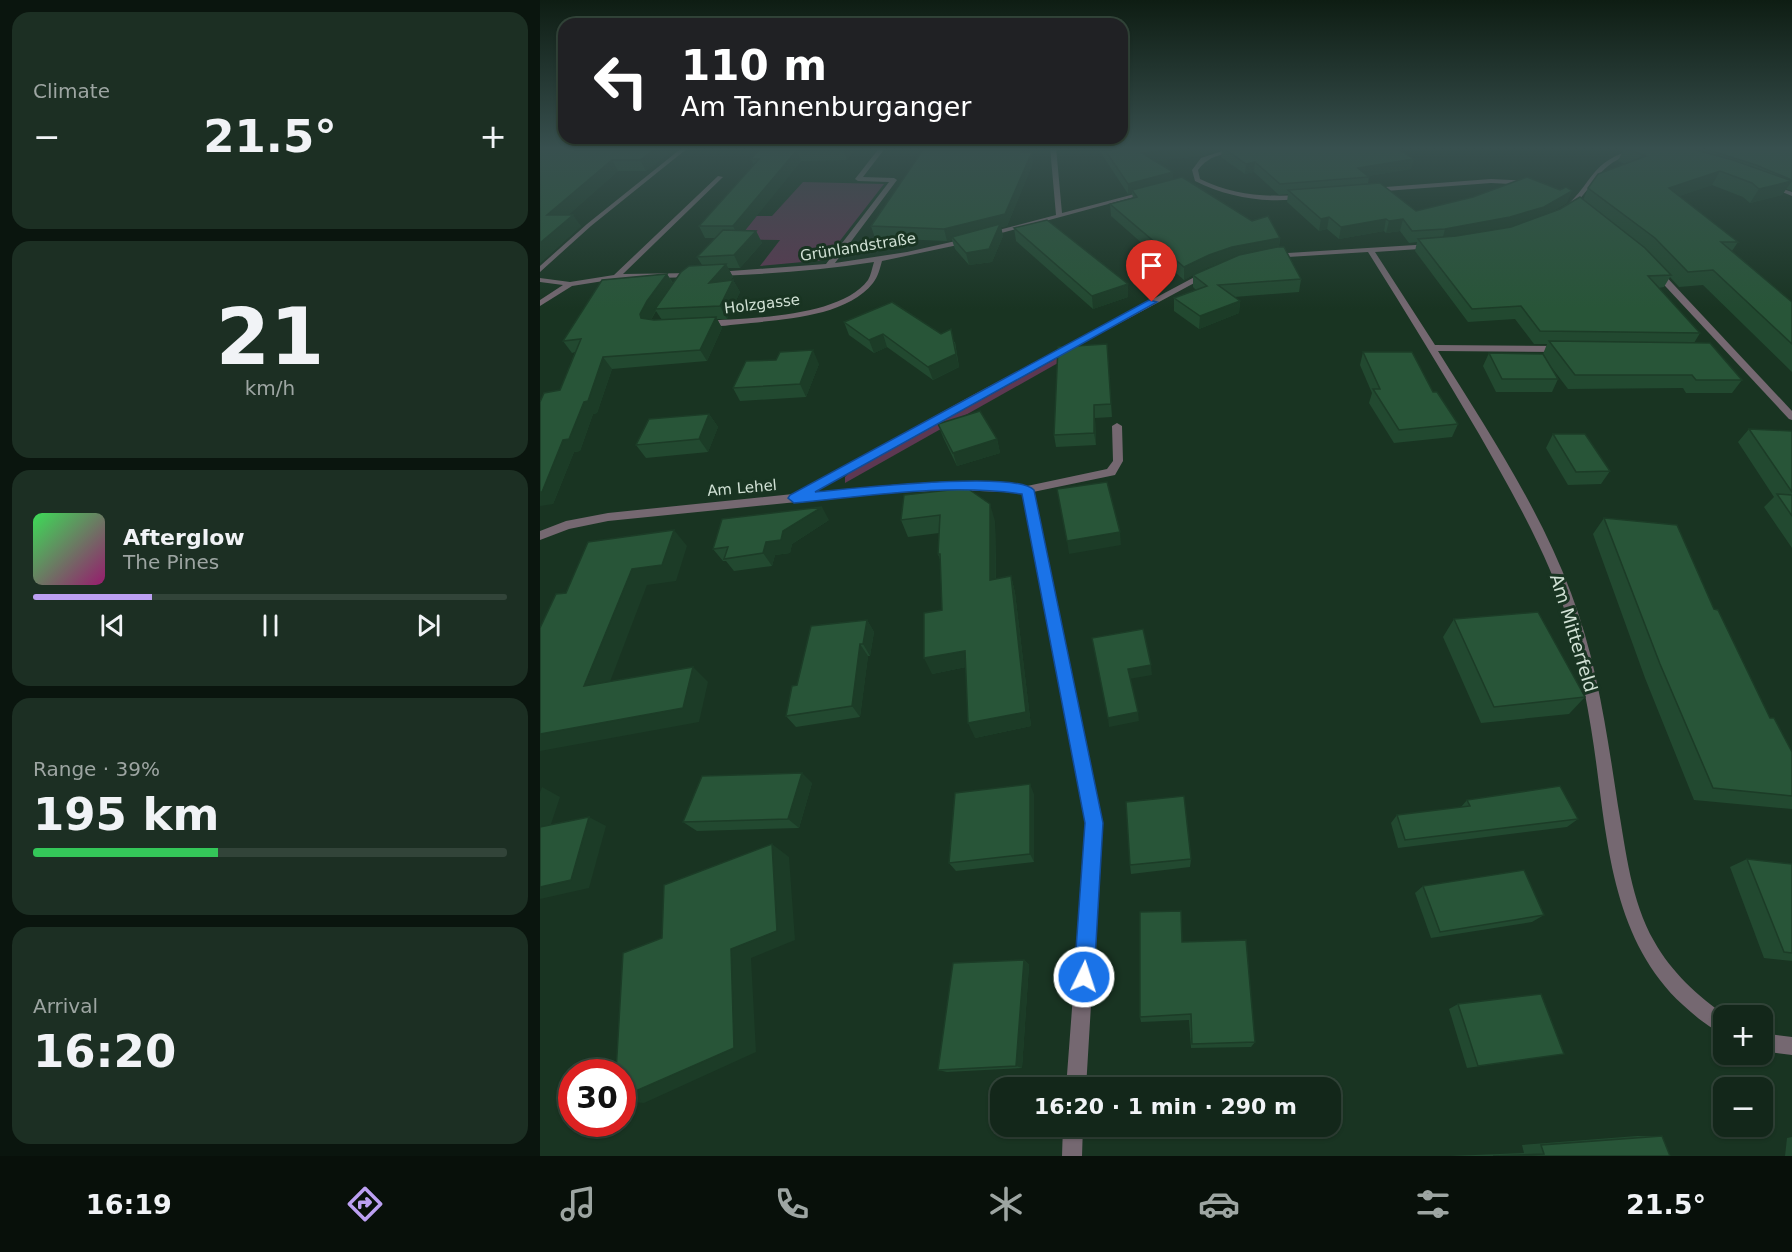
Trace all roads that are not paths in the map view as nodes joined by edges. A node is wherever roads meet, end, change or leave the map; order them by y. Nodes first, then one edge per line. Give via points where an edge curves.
1 (619, 201) edge
2 (695, 201) edge
3 (878, 201) edge
4 (1058, 201) edge
5 (1116, 201) edge
6 (1577, 201) edge
7 (1563, 212) edge
8 (1059, 216) junction
9 (1442, 245) edge
10 (1371, 251) junction
11 (1265, 257) edge
12 (878, 261) junction
13 (1650, 265) edge
14 (828, 267) junction
15 (1220, 268) edge
16 (540, 270) edge
17 (699, 274) edge
18 (709, 274) edge
19 (616, 277) junction
20 (540, 280) edge
21 (570, 284) junction
22 (540, 304) edge
23 (694, 325) edge
24 (1432, 348) junction
25 (1575, 349) edge
26 (1719, 351) edge
27 (1731, 351) junction
28 (1792, 417) edge
29 (1117, 426) dead end
30 (1028, 490) junction
31 (794, 498) junction
32 (540, 536) edge
33 (1713, 1018) edge
34 (1773, 1043) edge
35 (1792, 1046) edge
36 (1077, 1077) edge
37 (1073, 1137) edge
38 (1071, 1156) edge

1 - 16 street
2 - 19 street
3 - 14 street
4 - 8 street
5 - 8 street, Grünlandstraße
6 - 7 street
8 - 12 street, Grünlandstraße
9 - 10 street
10 - 11 street
10 - 24 street, Am Mitterfeld
12 - 14 street, Grünlandstraße
12 - 23 street, Holzgasse via 870,282 834,306 794,315
13 - 27 street
14 - 18 street, Grünlandstraße
15 - 31 street, Am Lehel
17 - 19 street via 685,279
19 - 21 street
20 - 21 street
21 - 22 street
24 - 25 street
24 - 33 street, Am Mitterfeld via 1505,471 1565,594 1594,701 1622,873 1643,937 1669,979
26 - 27 street
27 - 28 street
29 - 30 street via 1118,461 1111,472
30 - 31 street via 936,486
30 - 36 street via 1094,823
31 - 32 street, Am Lehel via 599,517
34 - 35 street
37 - 38 street

